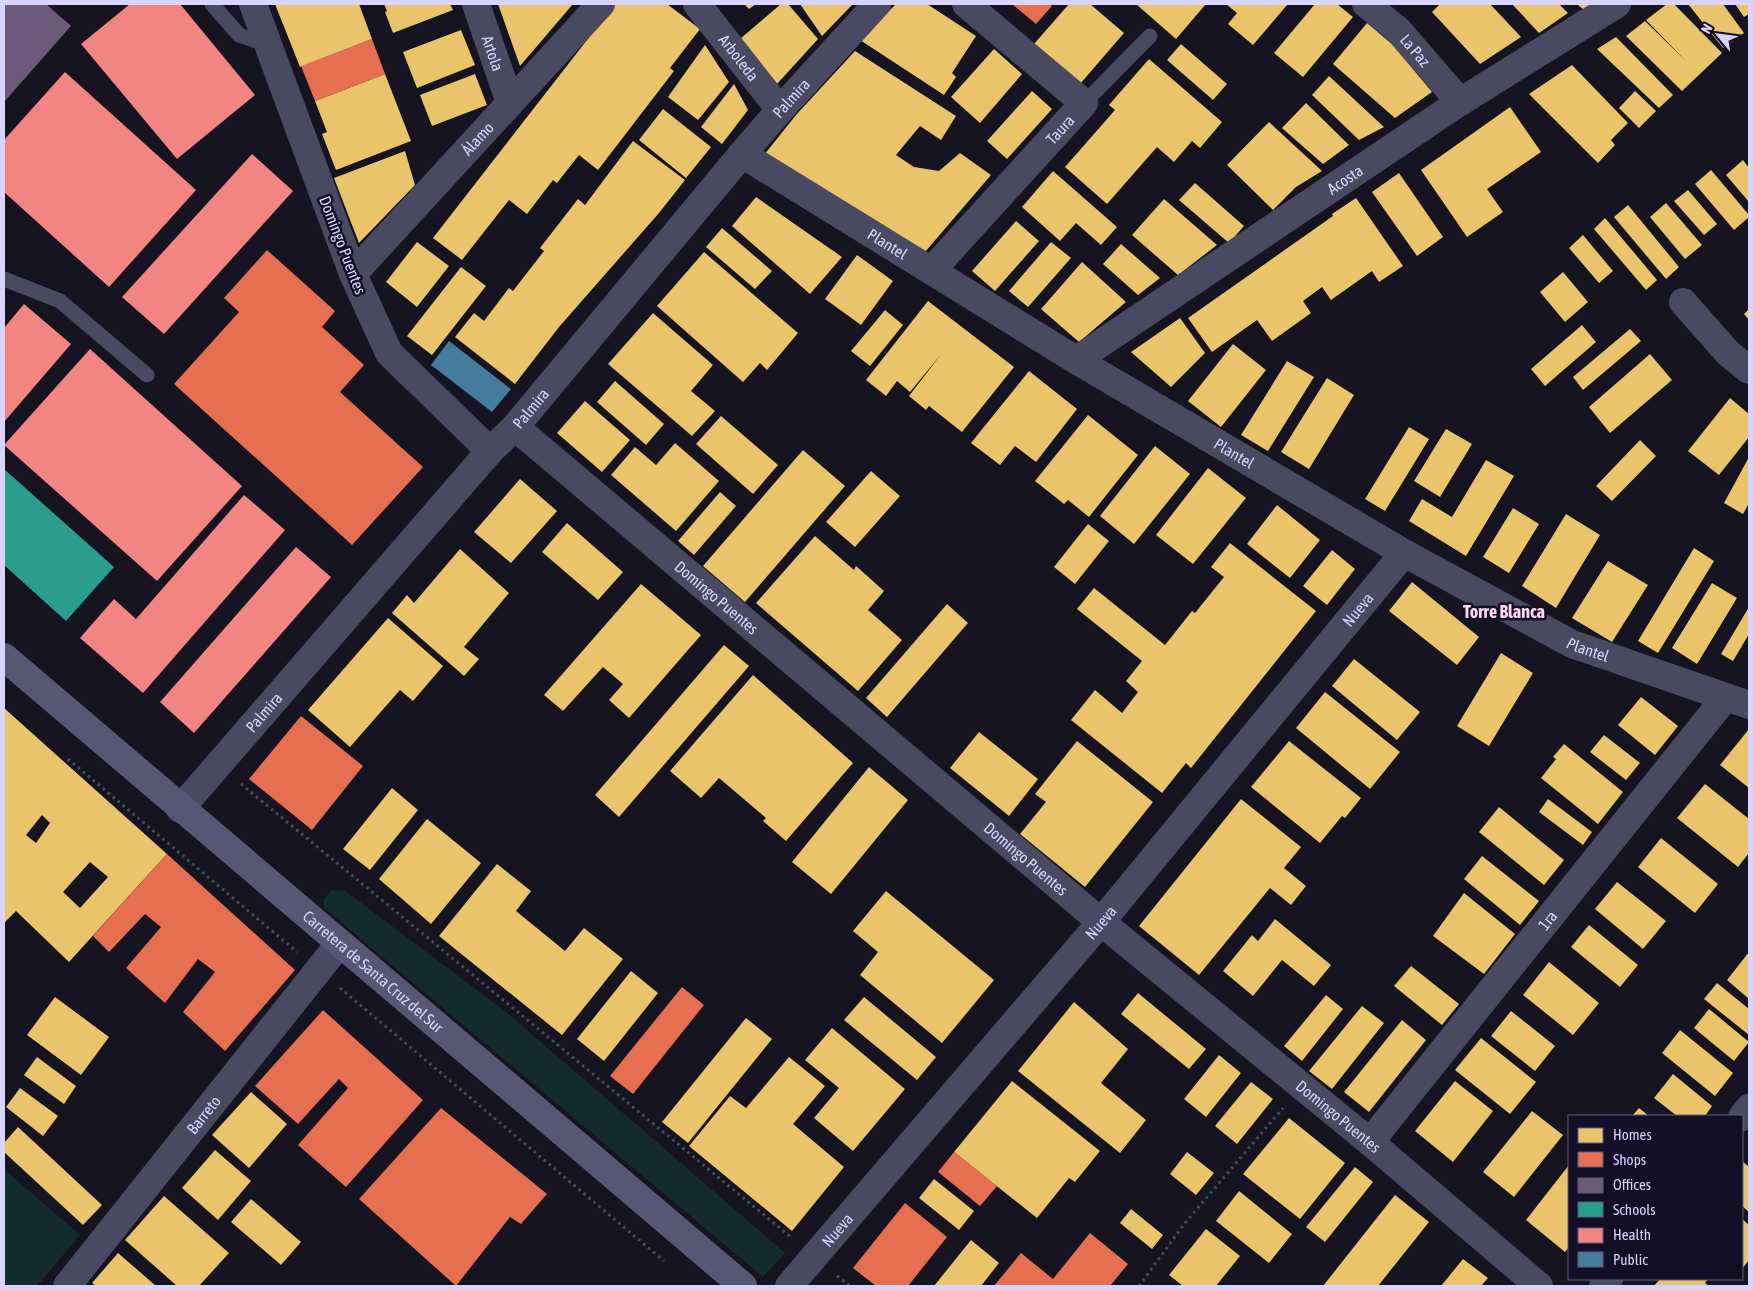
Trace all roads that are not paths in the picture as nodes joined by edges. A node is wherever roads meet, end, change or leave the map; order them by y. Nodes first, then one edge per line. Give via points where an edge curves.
1 (212, 4) edge
2 (253, 4) edge
3 (476, 4) edge
4 (601, 4) edge
5 (697, 4) edge
6 (877, 4) edge
7 (966, 4) edge
8 (1366, 4) edge
9 (1617, 4) edge
10 (1150, 36) dead end
11 (268, 45) junction
12 (1460, 102) junction
13 (510, 103) junction
14 (1084, 103) junction
15 (780, 110) junction
16 (742, 154) junction
17 (932, 270) junction
18 (353, 274) junction
19 (4, 279) edge
20 (1683, 302) dead end
21 (1076, 360) junction
22 (1749, 370) edge
23 (146, 375) dead end
24 (515, 427) junction
25 (490, 450) junction
26 (1404, 553) junction
27 (4, 657) edge
28 (1737, 701) edge
29 (180, 809) junction
30 (1101, 922) junction
31 (340, 943) junction
32 (1370, 1142) junction
33 (67, 1286) edge
34 (743, 1286) edge
35 (789, 1286) edge
36 (1539, 1286) edge

1 - 11 lane via 239,35
2 - 11 street, Domingo Puentes
3 - 13 street, Artola
4 - 13 street, Álamo
5 - 15 street, Arboleda
6 - 15 street, Palmira
7 - 14 street, Taura
8 - 12 street, La Paz via 1398,30
9 - 12 street, Acosta
10 - 14 lane
11 - 18 street, Domingo Puentes
12 - 21 street, Acosta
13 - 18 street, Álamo
14 - 17 street, Taura
15 - 16 street, Palmira
16 - 17 street, Plantel
16 - 24 street, Palmira
17 - 21 street, Plantel
18 - 25 street, Domingo Puentes via 389,354
19 - 23 lane via 60,301
20 - 22 street via 1728,353
21 - 26 street, Plantel
24 - 25 street, Palmira
24 - 30 street, Domingo Puentes
25 - 29 street, Palmira
26 - 28 street, Plantel via 1572,644
26 - 30 street, Nueva
27 - 29 main road, Carretera de Santa Cruz del Sur
28 - 32 street, 1ra
29 - 31 main road, Carretera de Santa Cruz del Sur
30 - 32 street, Domingo Puentes
30 - 35 street, Nueva
31 - 33 street, Barreto
31 - 34 main road, Carretera de Santa Cruz del Sur
32 - 36 street, Domingo Puentes

